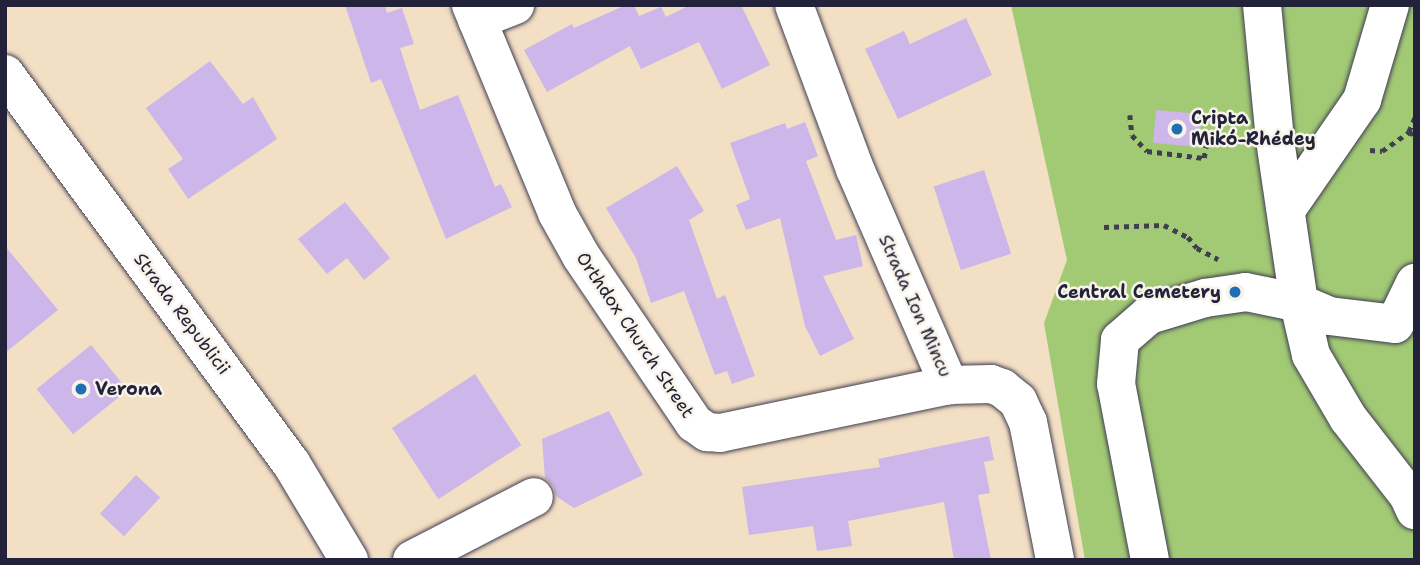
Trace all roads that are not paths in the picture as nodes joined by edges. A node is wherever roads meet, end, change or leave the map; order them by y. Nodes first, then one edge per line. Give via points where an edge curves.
1 (515, 5) edge
2 (794, 5) edge
3 (1262, 5) edge
4 (1390, 5) edge
5 (474, 13) edge
6 (10, 93) edge
7 (1286, 210) junction
8 (1415, 282) edge
9 (1299, 303) junction
10 (1405, 330) edge
11 (949, 385) junction
12 (534, 497) dead end
13 (1415, 510) edge
14 (349, 560) edge
15 (412, 560) edge
16 (1055, 560) edge
17 (1150, 560) edge

1 - 5 street
2 - 11 street, Strada Ion Mincu via 855,169
3 - 7 street
4 - 7 street via 1363,100
5 - 11 street, Orthdox Church Street via 557,213 664,382 700,428 714,433 737,431
6 - 14 street, Strada Republicii via 283,452
7 - 9 street
8 - 10 street
9 - 10 street via 1329,316
9 - 13 street via 1311,355 1348,418
9 - 17 street via 1246,292 1205,298 1149,315 1120,340 1116,384
11 - 16 street, Strada Ion Mincu via 991,384 1018,401 1028,422
12 - 15 street

